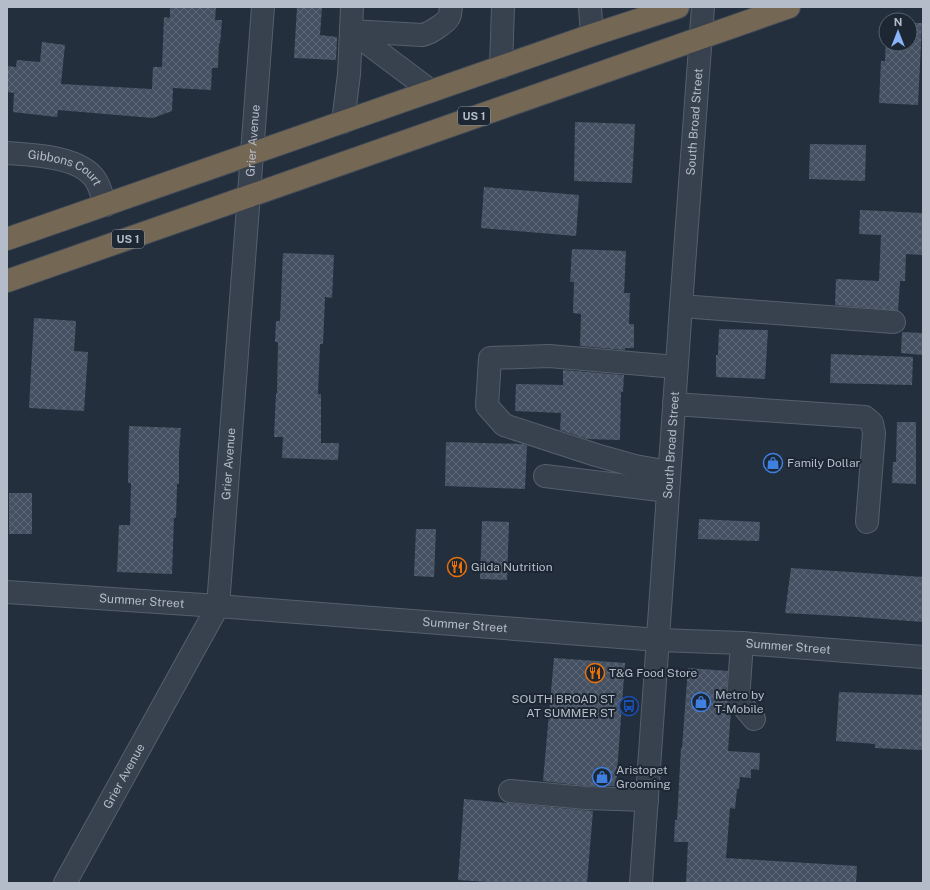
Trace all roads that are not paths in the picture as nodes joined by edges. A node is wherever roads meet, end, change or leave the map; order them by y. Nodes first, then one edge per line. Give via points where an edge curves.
1 (263, 7) edge
2 (352, 7) edge
3 (451, 7) edge
4 (503, 7) edge
5 (590, 7) edge
6 (678, 7) edge
7 (703, 7) edge
8 (789, 7) edge
9 (351, 31) junction
10 (592, 35) junction
11 (701, 38) junction
12 (501, 67) junction
13 (431, 91) junction
14 (343, 122) junction
15 (7, 153) edge
16 (252, 154) junction
17 (249, 197) junction
18 (106, 205) junction
19 (7, 240) edge
20 (7, 281) edge
21 (680, 306) junction
22 (894, 322) dead end
23 (676, 367) junction
24 (674, 404) junction
25 (545, 476) dead end
26 (669, 482) junction
27 (867, 522) dead end
28 (7, 592) edge
29 (218, 606) junction
30 (658, 640) junction
31 (742, 643) junction
32 (923, 657) edge
33 (754, 719) dead end
34 (510, 791) dead end
35 (647, 800) junction
36 (65, 883) edge
37 (641, 883) edge

1 - 16 street, Grier Avenue
2 - 9 street
3 - 9 street via 447,19 427,34
4 - 12 street
5 - 10 street
6 - 10 highway
7 - 11 street, South Broad Street
8 - 11 highway, US 1
9 - 13 street
9 - 14 street
10 - 12 highway
11 - 17 highway, US 1
11 - 21 street, South Broad Street
12 - 13 highway
13 - 14 highway
14 - 16 highway
15 - 18 street, Gibbons Court via 60,159 75,164 95,179
16 - 17 street, Grier Avenue
16 - 18 highway
17 - 20 highway, US 1
17 - 29 street, Grier Avenue
18 - 19 highway
21 - 22 street
21 - 23 street, South Broad Street
23 - 24 street, South Broad Street
23 - 26 street via 550,356 490,358 487,406 504,425 635,466
24 - 26 street, South Broad Street
24 - 27 street via 865,417 872,423 874,433
25 - 26 street
26 - 30 street, South Broad Street
28 - 29 street, Summer Street
29 - 30 street, Summer Street
29 - 36 street, Grier Avenue
30 - 31 street, Summer Street
30 - 35 street, South Broad Street
31 - 32 street, Summer Street
31 - 33 street via 738,700
34 - 35 street via 586,798
35 - 37 street, South Broad Street

